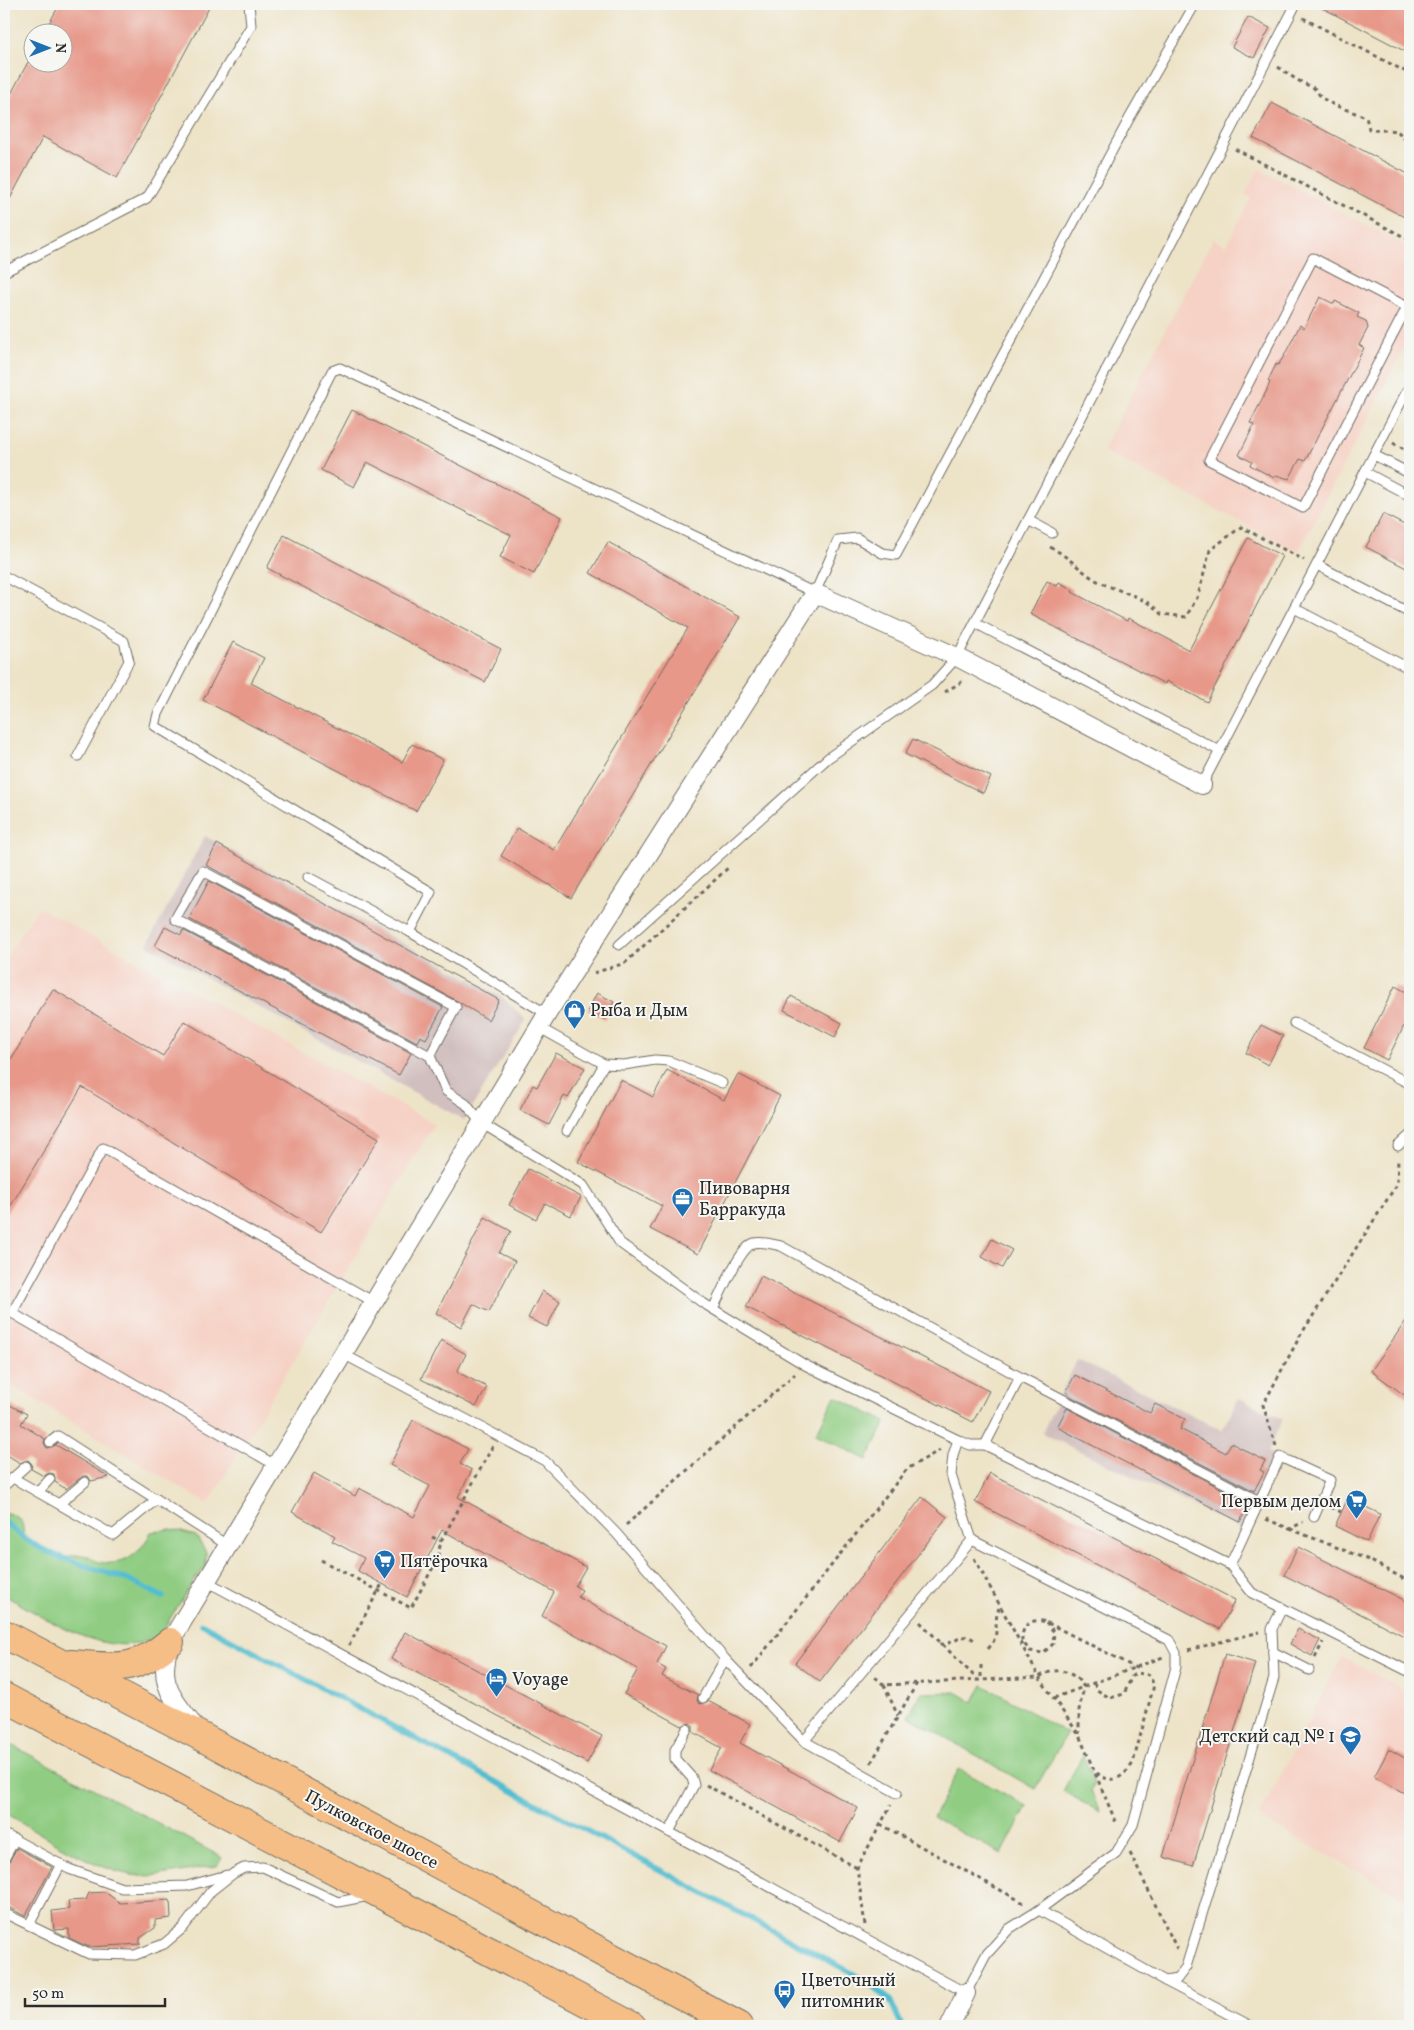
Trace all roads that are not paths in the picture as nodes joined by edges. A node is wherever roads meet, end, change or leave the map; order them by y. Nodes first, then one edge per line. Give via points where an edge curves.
1 (249, 4) edge
2 (1195, 4) edge
3 (1294, 8) edge
4 (4, 272) edge
5 (1409, 304) edge
6 (1410, 385) edge
7 (1374, 455) junction
8 (1365, 472) junction
9 (1407, 472) dead end
10 (1410, 496) edge
11 (1028, 520) junction
12 (1052, 532) dead end
13 (1316, 566) junction
14 (4, 576) edge
15 (815, 593) junction
16 (1294, 608) junction
17 (1410, 614) edge
18 (975, 622) junction
19 (957, 657) junction
20 (1410, 669) edge
21 (1220, 751) junction
22 (78, 756) dead end
23 (1202, 785) joint
24 (308, 877) dead end
25 (410, 932) junction
26 (619, 945) dead end
27 (543, 1021) junction
28 (1294, 1023) dead end
29 (430, 1056) junction
30 (604, 1064) junction
31 (722, 1083) dead end
32 (1410, 1084) edge
33 (481, 1123) junction
34 (566, 1131) dead end
35 (1410, 1135) edge
36 (1398, 1146) road end
37 (374, 1302) junction
38 (713, 1309) junction
39 (343, 1354) junction
40 (1020, 1377) junction
41 (958, 1440) junction
42 (50, 1442) dead end
43 (985, 1446) junction
44 (275, 1465) junction
45 (26, 1466) dead end
46 (13, 1478) junction
47 (50, 1479) dead end
48 (85, 1482) dead end
49 (4, 1486) edge
50 (38, 1492) junction
51 (157, 1499) junction
52 (1259, 1501) junction
53 (59, 1504) junction
54 (1314, 1517) road end
55 (972, 1540) junction
56 (227, 1545) junction
57 (1230, 1565) junction
58 (206, 1581) junction
59 (1282, 1608) junction
60 (4, 1634) edge
61 (170, 1642) junction
62 (1273, 1652) junction
63 (725, 1659) junction
64 (61, 1664) junction
65 (1309, 1670) road end
66 (1410, 1672) edge
67 (4, 1697) edge
68 (703, 1698) dead end
69 (687, 1729) dead end
70 (202, 1738) junction
71 (804, 1741) junction
72 (897, 1794) road end
73 (668, 1832) junction
74 (4, 1859) edge
75 (61, 1864) junction
76 (234, 1873) junction
77 (380, 1894) junction
78 (1039, 1910) junction
79 (4, 1913) edge
80 (29, 1925) junction
81 (1165, 1981) junction
82 (966, 1993) junction
83 (632, 2026) edge
84 (739, 2026) edge
85 (950, 2026) edge
86 (1251, 2026) edge

1 - 4 lane via 251,26 147,198
2 - 15 lane via 1129,119 896,555 882,554 857,538 838,540
3 - 11 lane
5 - 5 lane via 1313,258 1209,460 1303,508
6 - 7 lane
7 - 8 lane
7 - 9 lane
8 - 10 lane
8 - 13 lane
11 - 12 lane
11 - 18 lane
13 - 16 lane
13 - 17 lane
14 - 22 lane via 124,641 129,661
15 - 19 street
15 - 25 lane via 340,368 332,371 158,714 155,726 431,892
15 - 27 street
16 - 20 lane
16 - 21 lane
18 - 19 lane
18 - 21 lane
19 - 23 street
19 - 26 lane via 932,685 828,758
21 - 23 lane
24 - 25 lane
25 - 27 lane
27 - 30 lane
27 - 33 street
28 - 32 lane
29 - 29 lane via 456,1007 203,871 175,919
29 - 33 lane via 446,1091 466,1104
30 - 31 lane via 624,1066 655,1060 669,1061
30 - 34 lane
33 - 37 street
33 - 38 lane via 583,1185 620,1243
35 - 36 lane
37 - 39 street
37 - 44 lane via 102,1148 12,1313
38 - 40 lane via 743,1252 753,1243 768,1243 781,1246
38 - 41 lane via 805,1365
39 - 44 street
39 - 63 lane via 545,1460 616,1533
40 - 43 lane
40 - 52 lane
41 - 43 lane
41 - 55 lane via 951,1475
42 - 51 lane via 58,1436 79,1453
43 - 57 lane
44 - 56 street
45 - 46 lane
46 - 49 lane
46 - 50 lane
47 - 50 lane
48 - 53 lane
50 - 53 lane
51 - 53 lane via 112,1535
51 - 56 lane
52 - 54 lane via 1280,1457 1330,1480
52 - 57 lane
55 - 71 lane
55 - 78 lane via 1169,1640 1176,1652 1176,1666 1133,1825 1124,1842 1116,1853
56 - 58 street
57 - 59 lane via 1252,1593
58 - 61 street
58 - 73 lane
59 - 62 lane via 1272,1629
59 - 66 lane
60 - 64 highway, Пулковское шоссе
61 - 64 highway via 150,1658 135,1664 120,1667
61 - 70 street via 164,1669 166,1685
62 - 65 lane
62 - 81 lane via 1274,1678 1186,1967 1177,1980
63 - 68 lane
63 - 71 lane
64 - 70 highway, Пулковское шоссе
67 - 77 highway
69 - 73 lane via 675,1750 675,1759 692,1778 694,1785
70 - 84 highway, Пулковское шоссе
71 - 72 lane
73 - 82 lane
74 - 75 lane via 12,1837
75 - 76 lane via 122,1888 187,1886
75 - 80 lane
76 - 77 lane via 244,1868 264,1867 338,1902
76 - 80 lane via 211,1891 183,1928 164,1944 135,1955 89,1954
77 - 83 highway
78 - 81 lane
78 - 82 lane via 1009,1929 992,1948
79 - 80 lane
81 - 86 lane
82 - 85 street

